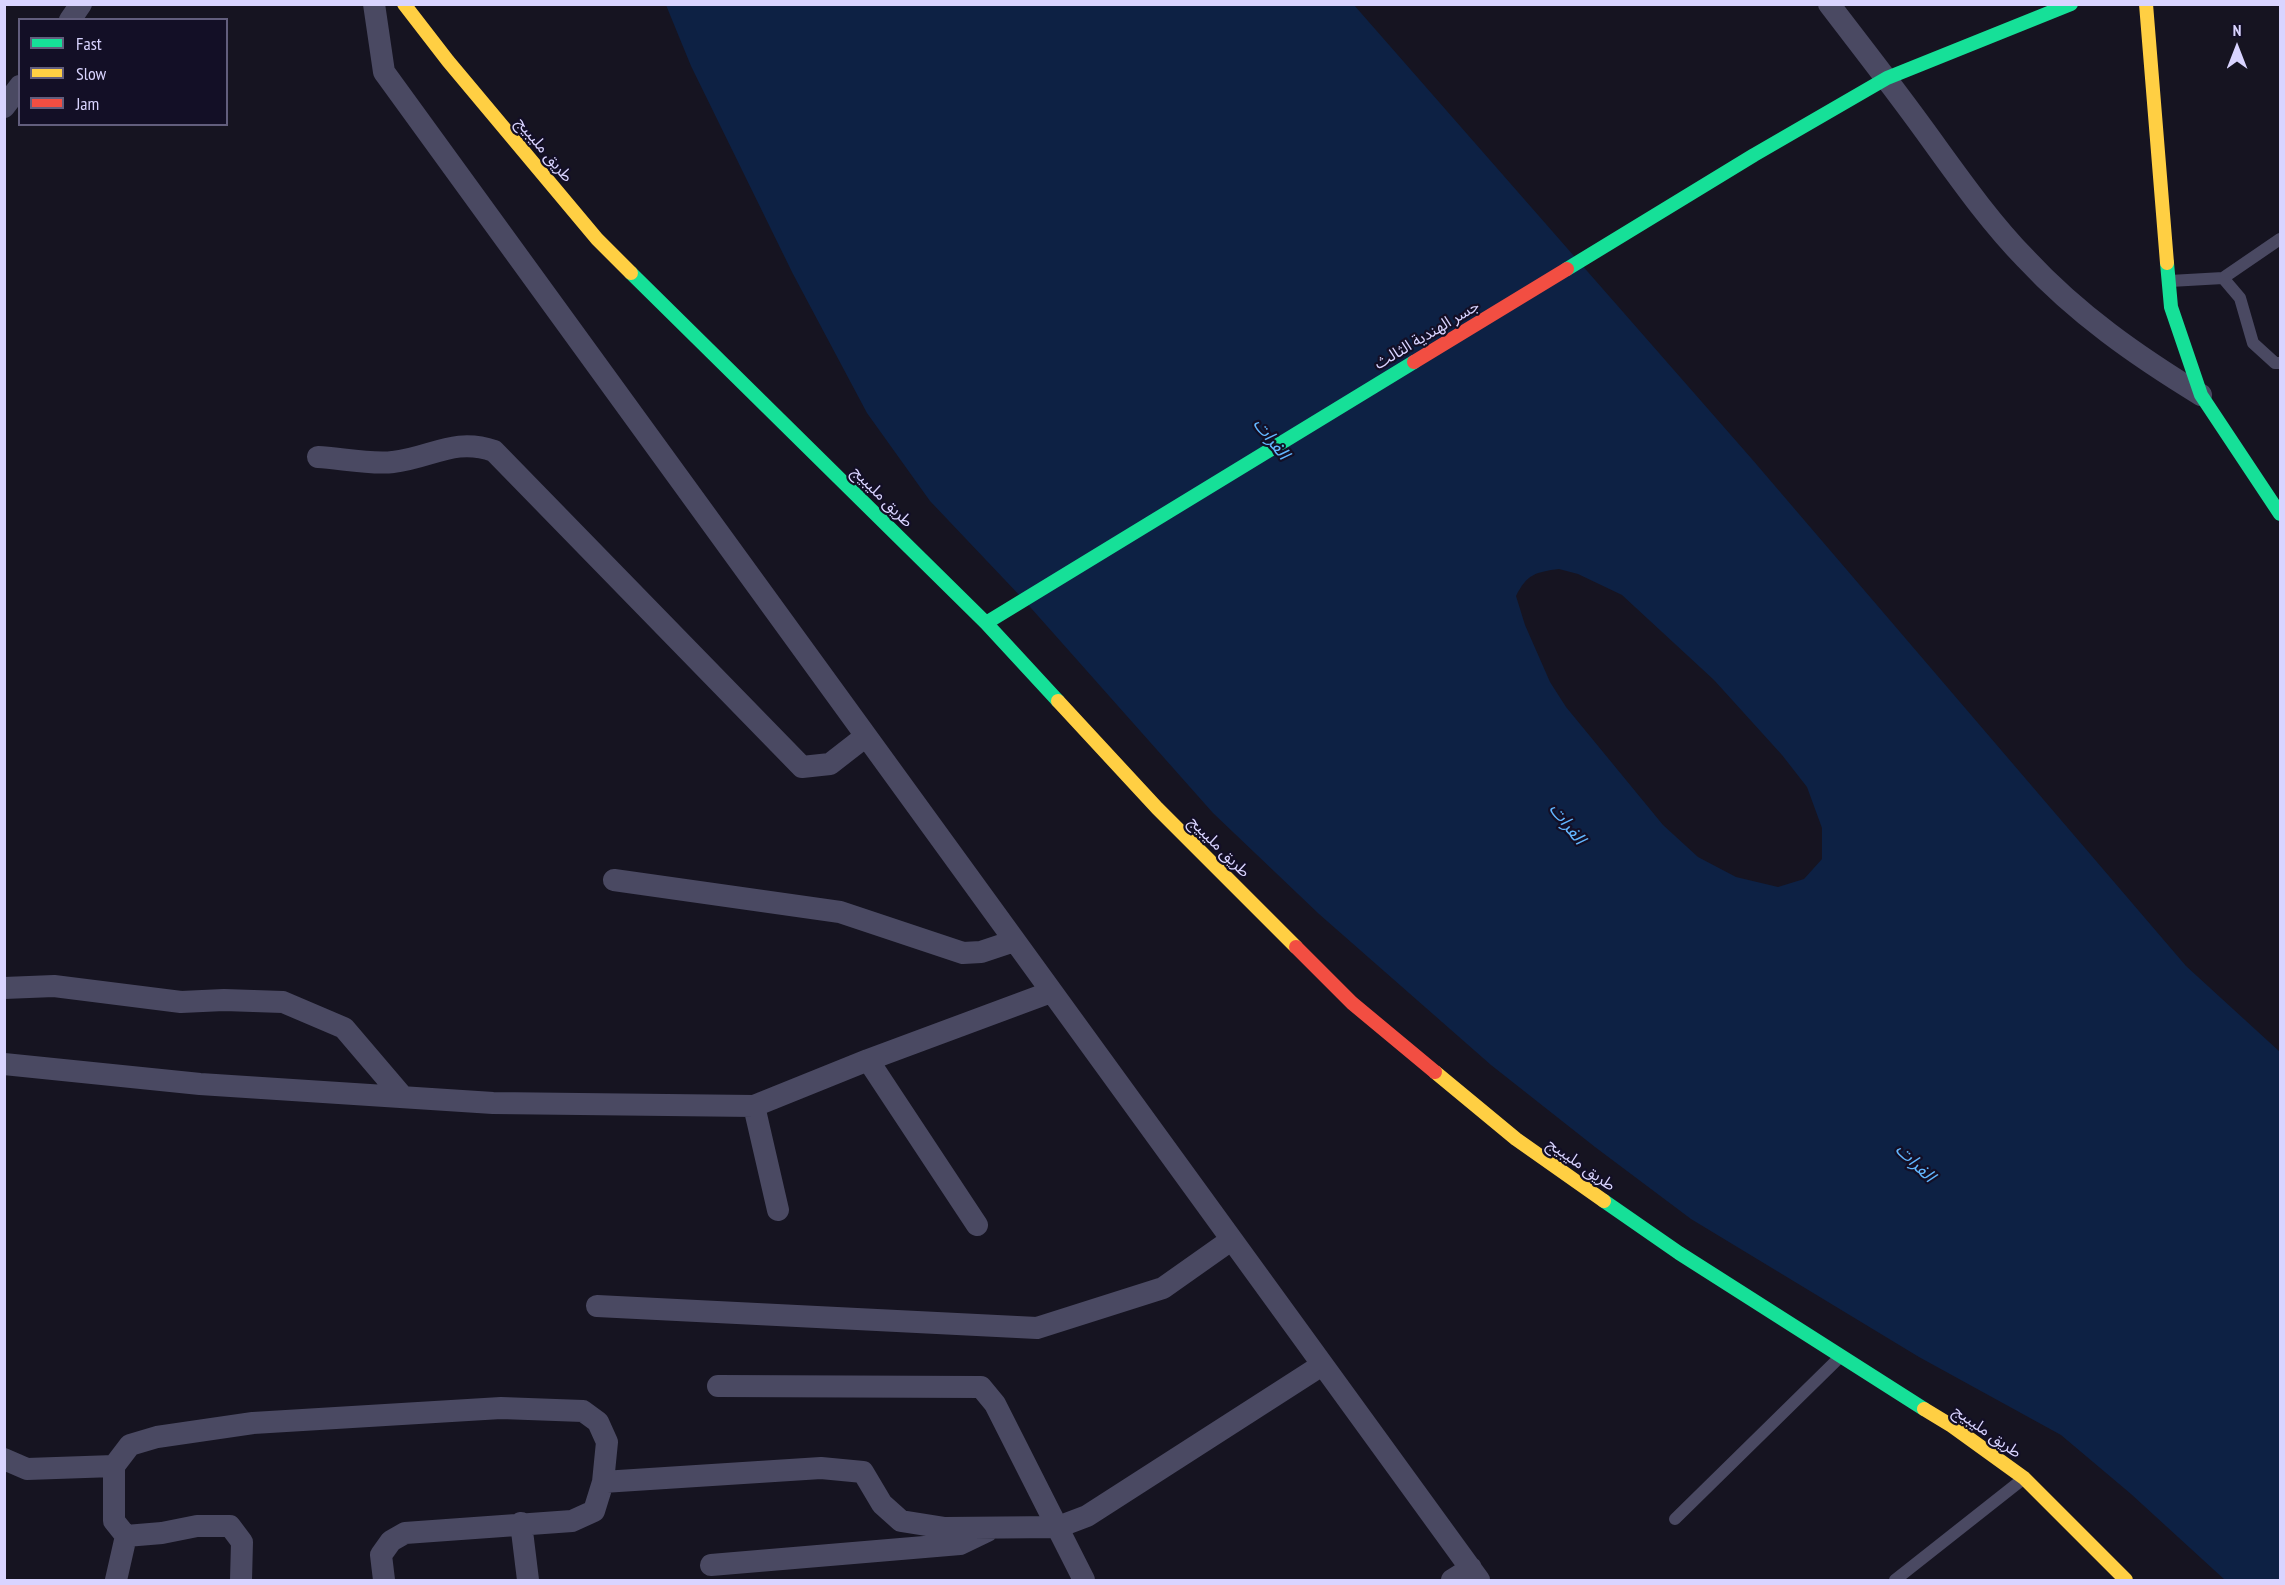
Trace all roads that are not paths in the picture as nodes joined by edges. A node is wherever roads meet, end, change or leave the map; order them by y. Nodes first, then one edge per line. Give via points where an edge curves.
1 (81, 4) edge
2 (374, 4) edge
3 (404, 4) edge
4 (1829, 4) edge
5 (2071, 4) edge
6 (2146, 4) edge
7 (71, 18) edge
8 (1887, 78) junction
9 (18, 89) edge
10 (4, 106) edge
11 (2280, 239) edge
12 (2223, 278) junction
13 (2169, 281) junction
14 (2280, 363) edge
15 (2201, 395) junction
16 (318, 457) dead end
17 (2280, 514) edge
18 (986, 623) junction
19 (866, 736) junction
20 (614, 880) dead end
21 (1014, 940) junction
22 (4, 988) edge
23 (1052, 992) junction
24 (868, 1060) junction
25 (4, 1064) edge
26 (402, 1096) junction
27 (754, 1106) junction
28 (778, 1210) dead end
29 (977, 1225) dead end
30 (1231, 1239) junction
31 (597, 1306) dead end
32 (1840, 1357) junction
33 (1322, 1365) junction
34 (718, 1386) dead end
35 (4, 1459) edge
36 (114, 1466) junction
37 (2024, 1478) junction
38 (603, 1482) junction
39 (1674, 1519) dead end
40 (521, 1523) junction
41 (1058, 1527) junction
42 (991, 1529) junction
43 (126, 1536) junction
44 (711, 1565) dead end
45 (1475, 1574) edge
46 (116, 1581) edge
47 (241, 1581) edge
48 (384, 1581) edge
49 (528, 1581) edge
50 (1084, 1581) edge
51 (1452, 1581) edge
52 (1895, 1581) edge
53 (2126, 1581) edge

1 - 7 street
2 - 19 street via 384,72
3 - 18 street, طريق مليبيج via 597,239
4 - 8 street
5 - 8 street, جسر الهندية الثالث
6 - 13 street
8 - 15 street via 1989,218 2026,260 2108,333
8 - 18 street, جسر الهندية الثالث
9 - 10 street
11 - 12 lane
12 - 13 lane
12 - 14 lane via 2240,298 2253,343
13 - 15 street via 2171,308
15 - 17 street
16 - 19 street via 392,462 460,446 494,451 802,767 830,764
18 - 32 street, طريق مليبيج via 1157,808 1352,1003 1516,1139 1679,1253
19 - 21 street
20 - 21 street via 840,912 963,953 981,952
21 - 23 street
22 - 26 street via 54,986 181,1002 283,1002 344,1028
23 - 24 street
23 - 30 street
24 - 27 street
24 - 29 street
25 - 26 street via 200,1084
26 - 27 street via 493,1103
27 - 28 street
30 - 31 street via 1163,1288 1037,1328
30 - 33 street
32 - 37 street, طريق مليبيج via 1952,1426
32 - 39 lane
33 - 41 street via 1087,1516
33 - 45 street
34 - 41 street via 981,1387 995,1404
35 - 36 street via 27,1469
36 - 38 street via 130,1445 157,1437 253,1423 511,1408 583,1411 598,1422 606,1442
36 - 43 street via 114,1521
37 - 52 lane
37 - 53 street, طريق مليبيج
38 - 40 street via 594,1511 572,1521
38 - 42 street via 821,1468 863,1472 882,1504 901,1521 945,1528
40 - 48 street via 405,1533 391,1541 381,1555
40 - 49 street
41 - 42 street
41 - 50 street
42 - 44 street via 960,1544
43 - 46 street
43 - 47 street via 197,1526 230,1526 242,1542
45 - 51 street

